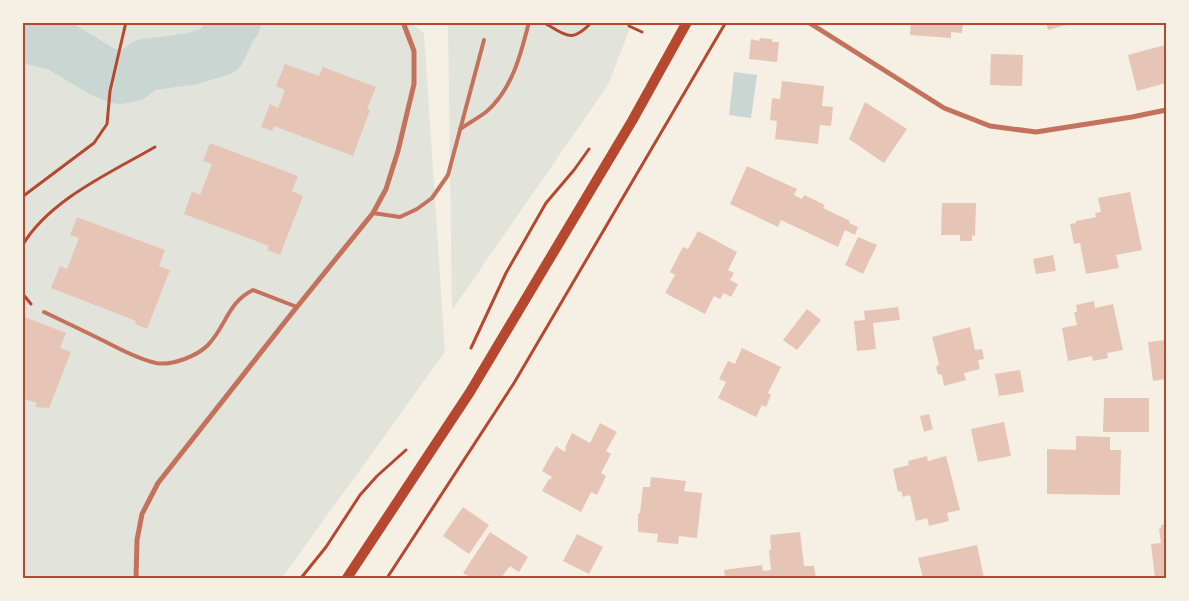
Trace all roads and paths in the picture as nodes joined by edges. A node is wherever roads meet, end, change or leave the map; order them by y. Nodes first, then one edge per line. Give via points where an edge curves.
1 (126, 22) edge
2 (403, 22) edge
3 (529, 22) edge
4 (543, 22) edge
5 (592, 22) edge
6 (629, 22) edge
7 (687, 22) edge
8 (726, 22) edge
9 (808, 22) edge
10 (642, 32) dead end
11 (484, 40) dead end
12 (1166, 110) edge
13 (460, 129) junction
14 (155, 146) dead end
15 (589, 149) dead end
16 (22, 197) edge
17 (373, 213) junction
18 (22, 246) edge
19 (298, 307) junction
20 (44, 312) dead end
21 (468, 352) dead end
22 (411, 444) dead end
23 (136, 578) edge
24 (301, 578) edge
25 (347, 578) edge
26 (387, 578) edge

1 - 16 path via 106,124 94,143
2 - 17 street via 414,51 414,84 398,151
3 - 13 lane via 506,88 487,111
4 - 5 path via 568,36 580,34
6 - 10 path via 628,26
7 - 25 main road via 470,392
8 - 26 path via 514,383
9 - 12 street via 944,108 990,126 1036,132
11 - 13 lane
13 - 17 lane via 448,175 432,198 400,217
14 - 18 path via 71,196
15 - 21 path via 546,203 506,273
17 - 19 street
19 - 20 lane via 253,290 235,302 207,345 186,360 158,364 132,355
19 - 23 street via 158,483 142,514 136,540
22 - 24 path via 360,495

